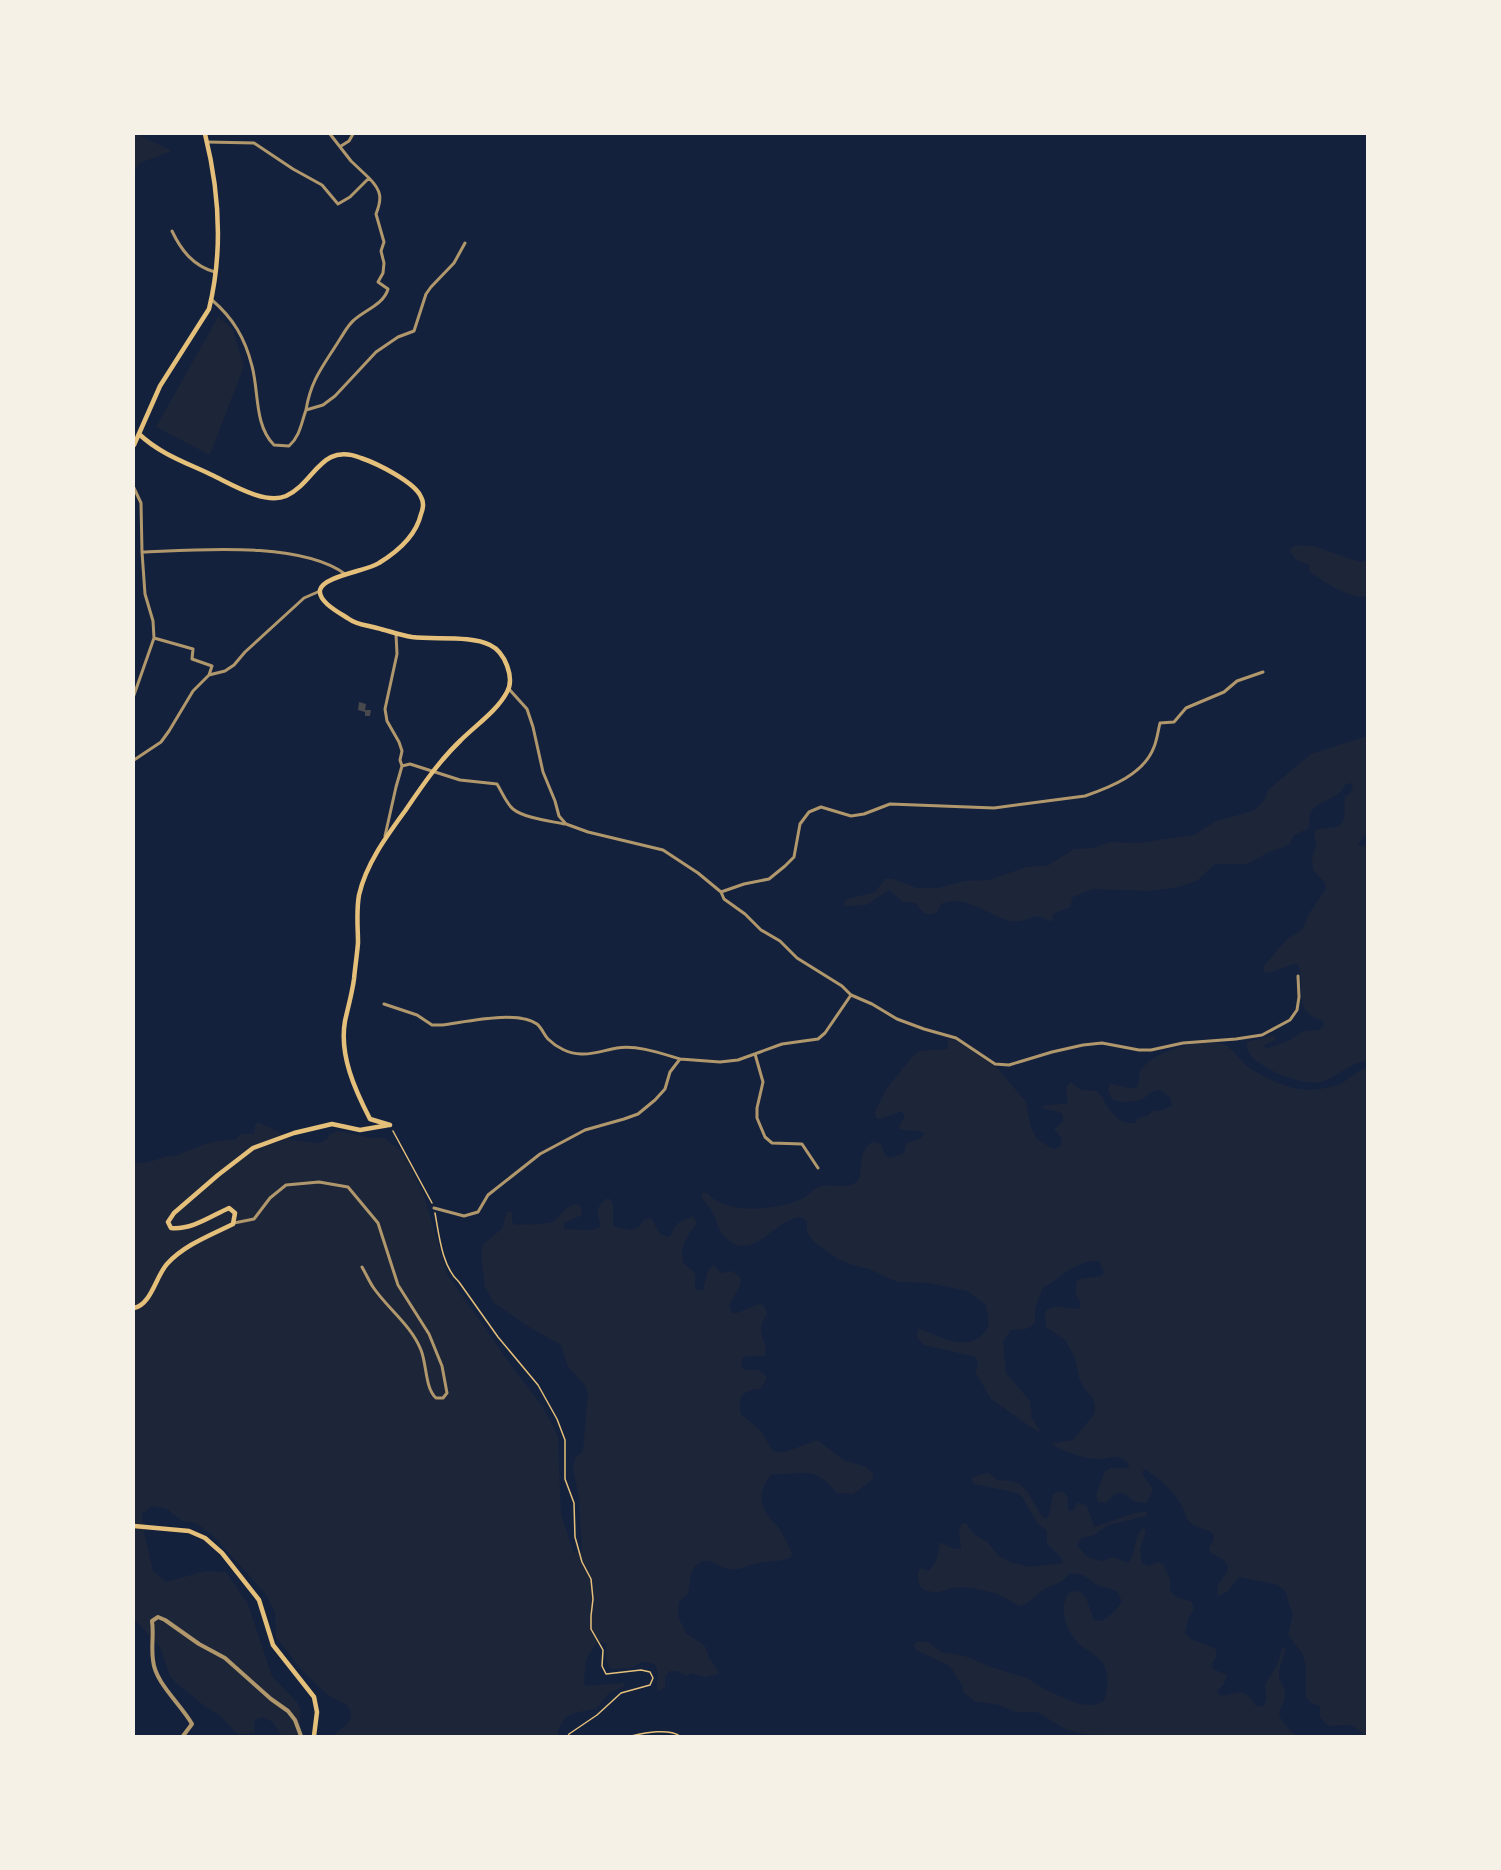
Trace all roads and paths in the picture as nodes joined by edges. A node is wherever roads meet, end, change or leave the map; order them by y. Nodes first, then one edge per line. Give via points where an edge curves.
1 (205, 134) edge
2 (330, 134) edge
3 (353, 134) edge
4 (207, 142) junction
5 (341, 146) junction
6 (369, 178) junction
7 (172, 231) dead end
8 (465, 243) dead end
9 (215, 272) junction
10 (212, 300) junction
11 (306, 410) junction
12 (139, 434) junction
13 (134, 445) edge
14 (134, 488) edge
15 (134, 544) edge
16 (141, 544) junction
17 (142, 552) junction
18 (345, 574) junction
19 (320, 591) junction
20 (396, 634) junction
21 (154, 638) junction
22 (1263, 672) dead end
23 (209, 675) junction
24 (509, 689) junction
25 (134, 695) edge
26 (134, 760) edge
27 (402, 766) junction
28 (431, 772) junction
29 (566, 824) junction
30 (385, 838) junction
31 (721, 892) junction
32 (1298, 975) dead end
33 (850, 995) junction
34 (384, 1004) dead end
35 (755, 1054) junction
36 (680, 1059) junction
37 (390, 1125) junction
38 (818, 1168) dead end
39 (434, 1208) junction
40 (233, 1224) junction
41 (362, 1267) dead end
42 (134, 1308) edge
43 (134, 1526) edge
44 (183, 1737) edge
45 (301, 1737) edge
46 (314, 1737) edge
47 (568, 1737) edge
48 (631, 1737) edge
49 (680, 1737) edge

1 - 4 main road
2 - 5 street
3 - 5 street
4 - 6 street via 255,142 322,185 338,204
4 - 9 main road via 215,181
5 - 6 street
6 - 11 street via 380,196 376,214 384,242 384,263 378,282 388,289 387,293 353,320 314,381
7 - 9 street via 190,258
8 - 11 street via 426,294 414,331 375,352 336,396
9 - 10 main road
10 - 11 street via 236,324 246,345 268,439 274,445 289,446 300,432
10 - 12 main road via 160,386
12 - 13 main road
12 - 18 main road via 177,460 260,496 286,496 332,455 345,453 360,457 416,489 423,508 408,541 378,564
14 - 16 street via 141,503
15 - 16 street
16 - 17 street
17 - 18 street via 217,548 299,555 322,561
17 - 21 street
18 - 19 main road via 329,581
19 - 20 main road via 322,599 355,623
19 - 23 street via 304,598 225,671
20 - 24 main road via 490,645 506,662
20 - 27 street via 397,654 385,709 402,752
21 - 23 street via 194,649 192,659 212,666
21 - 25 street
22 - 31 street via 1186,708 1174,722 1160,723 1154,748 1143,765 1127,778 1099,791 994,808 890,804 851,816 821,807 809,812 800,824 794,857 785,866 769,879
23 - 26 street via 193,691 160,742
24 - 28 main road
24 - 29 street via 527,709 543,772 559,816
27 - 28 street via 410,764
27 - 30 street
28 - 29 street via 497,784 516,811
28 - 30 main road
29 - 31 street via 663,850
30 - 37 main road via 360,892 354,982 344,1039 354,1088 370,1119
31 - 33 street via 724,899 761,930
32 - 33 street via 1297,1010 1290,1020 1262,1035 1151,1050 1102,1043 1083,1045 1008,1065 995,1064 956,1038 924,1029
33 - 35 street via 818,1039 782,1044
34 - 36 street via 432,1024 523,1018 537,1025 565,1051 580,1054 618,1047
35 - 36 street via 720,1062
35 - 38 street via 763,1082 757,1108 760,1128 772,1143 802,1144
36 - 39 street via 670,1072 665,1089 638,1114 585,1130 540,1154 488,1195 478,1212 465,1216
37 - 39 path
37 - 40 main road via 360,1130 332,1124 257,1147 218,1175 168,1222 171,1228 180,1227 213,1218 229,1208 235,1213
39 - 47 path via 452,1275 538,1385 557,1419 564,1440 565,1479 574,1503 575,1537 591,1579 591,1629 603,1650 602,1666 606,1674 641,1670 650,1672 653,1678 650,1685 621,1693
40 - 41 street via 254,1219 286,1185 319,1182 348,1187 378,1223 398,1285 429,1334 442,1366 447,1393 443,1398 436,1398 429,1387 421,1349
40 - 42 main road via 172,1259 143,1304
43 - 46 main road via 189,1531 205,1538 222,1553 260,1600 273,1644 314,1697
44 - 45 street via 192,1724 159,1680 152,1661 152,1621 158,1617 225,1658 288,1711
48 - 49 path via 658,1732 675,1732

